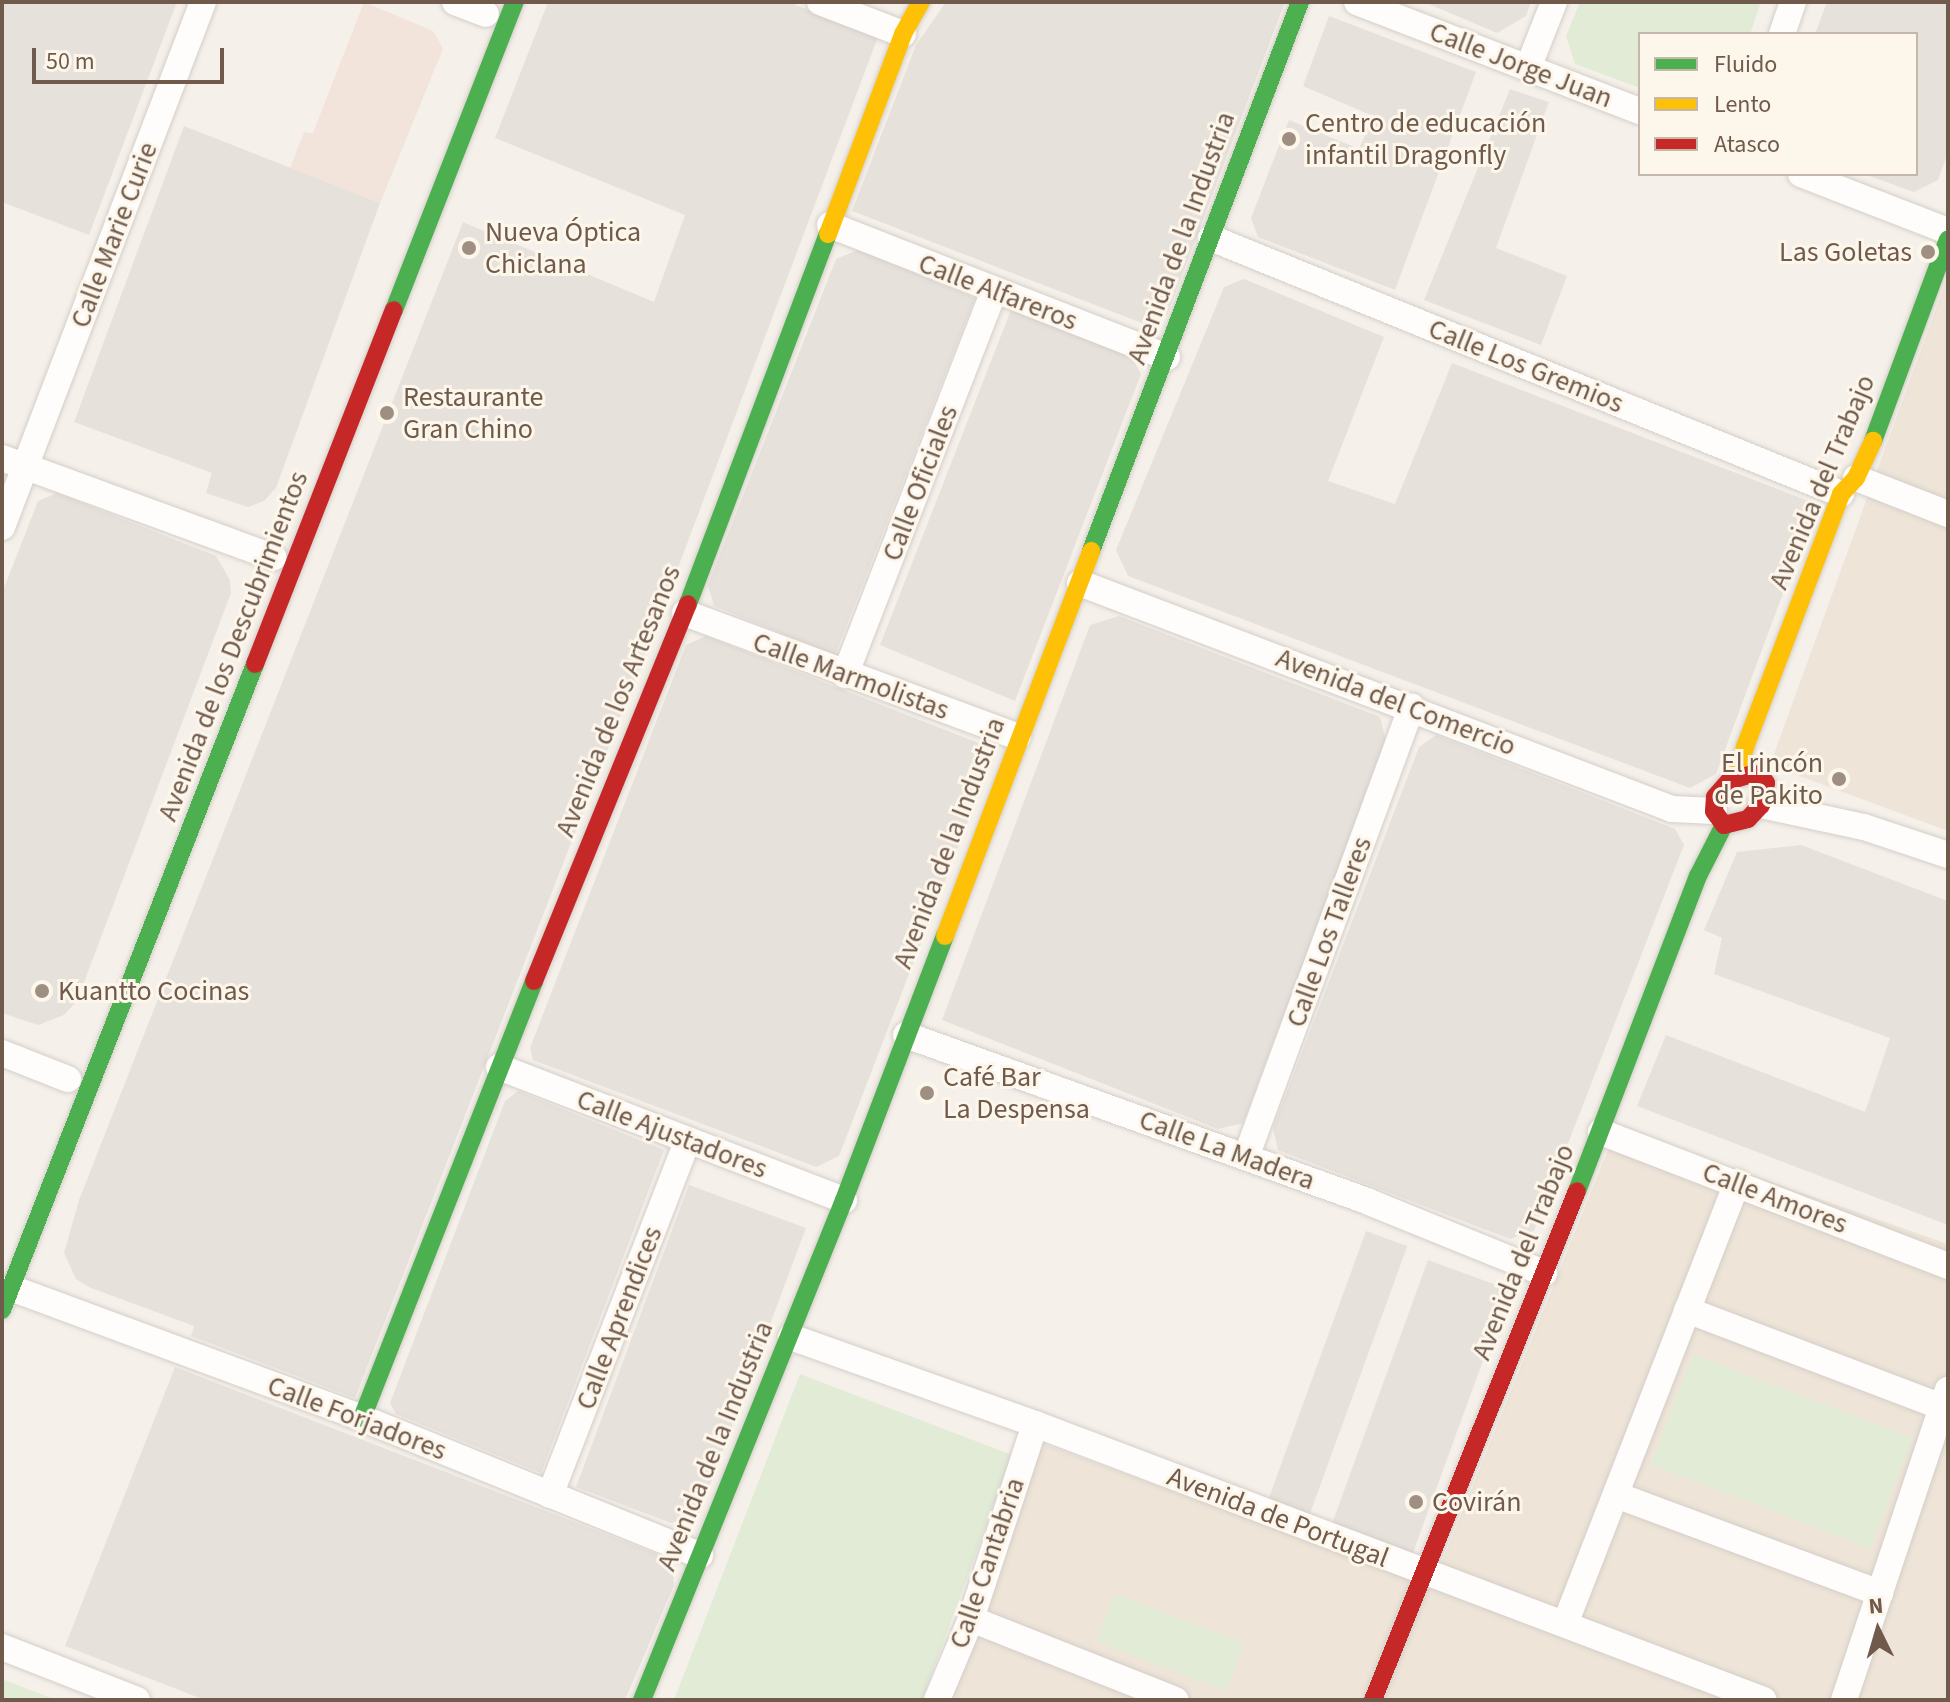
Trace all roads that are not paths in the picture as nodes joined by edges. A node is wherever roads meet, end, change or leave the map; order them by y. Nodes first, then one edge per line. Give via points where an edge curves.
1 (203, 2) edge
2 (455, 2) edge
3 (515, 2) edge
4 (820, 2) edge
5 (921, 2) edge
6 (1300, 2) edge
7 (1357, 2) edge
8 (1554, 2) edge
9 (1793, 2) edge
10 (486, 15) edge
11 (1783, 32) edge
12 (903, 34) junction
13 (1528, 68) junction
14 (1638, 110) edge
15 (1806, 176) edge
16 (830, 225) junction
17 (1948, 231) edge
18 (1211, 238) junction
19 (1948, 239) edge
20 (994, 291) junction
21 (1937, 309) edge
22 (1167, 357) junction
23 (14, 463) edge
24 (1848, 486) junction
25 (1948, 514) edge
26 (2, 527) edge
27 (273, 557) dead end
28 (1080, 583) junction
29 (685, 613) junction
30 (845, 675) junction
31 (1412, 707) junction
32 (1018, 737) junction
33 (1745, 775) junction
34 (1761, 805) junction
35 (1719, 818) junction
36 (1948, 855) edge
37 (906, 1035) junction
38 (2, 1053) edge
39 (499, 1067) junction
40 (68, 1079) dead end
41 (1601, 1132) junction
42 (687, 1141) junction
43 (1246, 1157) junction
44 (1737, 1182) junction
45 (844, 1200) junction
46 (1948, 1266) edge
47 (1544, 1273) junction
48 (6, 1299) edge
49 (1687, 1310) junction
50 (791, 1337) junction
51 (1945, 1398) edge
52 (362, 1418) junction
53 (1035, 1424) junction
54 (550, 1495) junction
55 (1616, 1495) junction
56 (700, 1555) junction
57 (1425, 1572) junction
58 (1880, 1593) junction
59 (971, 1619) junction
60 (1565, 1624) junction
61 (2, 1647) edge
62 (137, 1700) edge
63 (642, 1700) edge
64 (937, 1700) edge
65 (1176, 1700) edge
66 (1373, 1700) edge
67 (1764, 1700) edge
68 (1844, 1700) edge

1 - 23 street, Calle Marie Curie
2 - 10 street
3 - 48 street, Avenida de los Descubrimientos
4 - 12 street
5 - 12 street, Avenida de los Artesanos
6 - 18 street, Avenida de la Industria
7 - 13 street, Calle Jorge Juan
8 - 13 street
9 - 11 street
12 - 16 street, Avenida de los Artesanos
13 - 14 street, Calle Jorge Juan
15 - 17 street
16 - 20 street, Calle Alfareros
16 - 29 street, Avenida de los Artesanos
18 - 22 street, Avenida de la Industria
18 - 24 street, Calle Los Gremios
19 - 21 street, Avenida del Trabajo
20 - 22 street, Calle Alfareros
20 - 30 street, Calle Oficiales
21 - 24 street, Avenida del Trabajo
22 - 28 street, Avenida de la Industria
23 - 26 street, Calle Marie Curie
23 - 27 street
24 - 25 street, Calle Los Gremios
24 - 33 street, Avenida del Trabajo via 1745,747
28 - 31 street, Avenida del Comercio
28 - 32 street, Avenida de la Industria
29 - 30 street, Calle Marmolistas
29 - 39 street, Avenida de los Artesanos
30 - 32 street, Calle Marmolistas
31 - 35 street, Avenida del Comercio via 1672,809
31 - 43 street, Calle Los Talleres
32 - 37 street, Avenida de la Industria
33 - 34 street via 1760,775 1766,783
33 - 35 street via 1715,797
34 - 35 street via 1748,819
34 - 36 street via 1864,827
35 - 41 street, Avenida del Trabajo
37 - 43 street, Calle La Madera
37 - 45 street, Avenida de la Industria
38 - 40 street
39 - 42 street, Calle Ajustadores
39 - 52 street, Avenida de los Artesanos
41 - 44 street, Calle Amores
41 - 47 street, Avenida del Trabajo
42 - 45 street, Calle Ajustadores
42 - 54 street, Calle Aprendices
43 - 47 street, Calle La Madera
44 - 46 street, Calle Amores
44 - 49 street
45 - 50 street, Avenida de la Industria
47 - 57 street, Avenida del Trabajo
48 - 52 street, Calle Forjadores
49 - 51 street
49 - 55 street
50 - 53 street, Avenida de Portugal
50 - 56 street, Avenida de la Industria
51 - 58 street
52 - 54 street, Calle Forjadores
53 - 57 street, Avenida de Portugal
53 - 59 street, Calle Cantabria
54 - 56 street, Calle Forjadores
55 - 58 street
55 - 60 street
56 - 63 street, Avenida de la Industria
57 - 60 street, Avenida de Portugal
57 - 66 street, Avenida del Trabajo
58 - 68 street
59 - 64 street, Calle Cantabria
59 - 65 street
60 - 67 street, Avenida de Portugal
61 - 62 street

